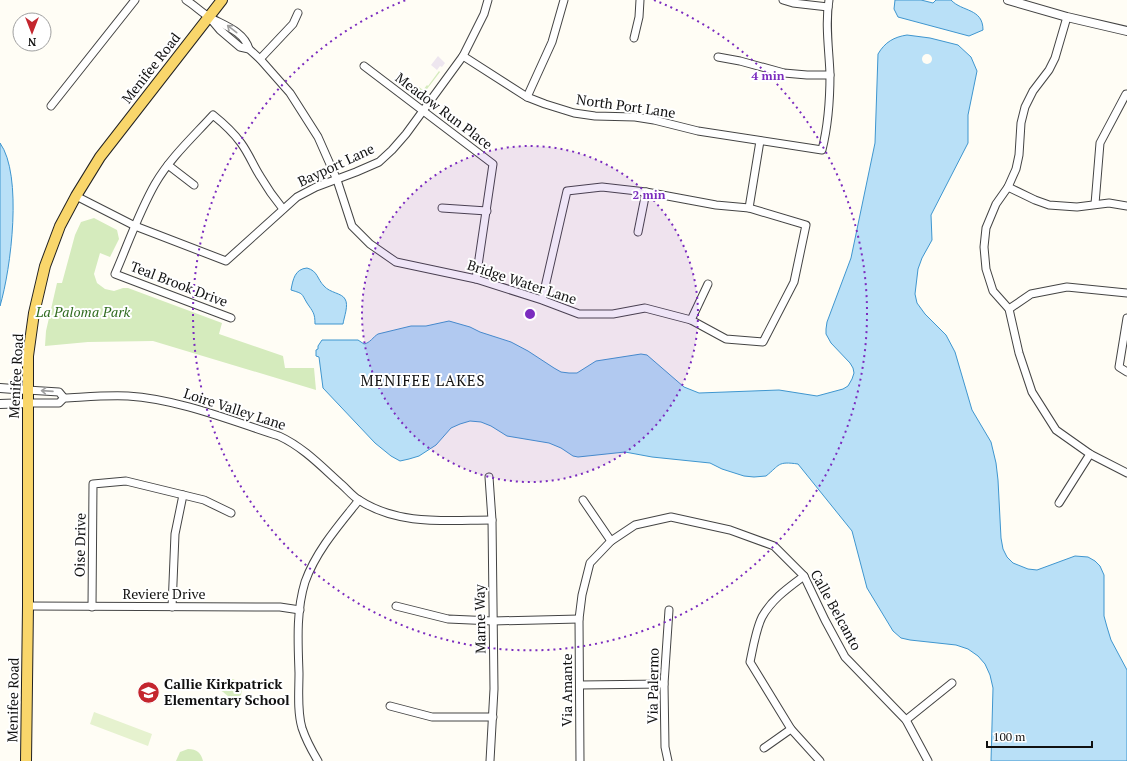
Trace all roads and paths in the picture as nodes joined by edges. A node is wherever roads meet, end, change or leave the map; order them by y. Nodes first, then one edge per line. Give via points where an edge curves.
1 (135, 0) edge
2 (186, 0) edge
3 (222, 0) edge
4 (488, 0) edge
5 (564, 0) edge
6 (640, 0) edge
7 (784, 0) edge
8 (1008, 0) edge
9 (829, 4) edge
10 (298, 13) dead end
11 (209, 17) junction
12 (1067, 17) junction
13 (1127, 31) edge
14 (634, 38) dead end
15 (463, 56) junction
16 (718, 57) dead end
17 (260, 59) junction
18 (364, 66) dead end
19 (830, 76) junction
20 (1127, 94) edge
21 (527, 96) junction
22 (51, 106) dead end
23 (422, 111) junction
24 (760, 141) junction
25 (168, 165) junction
26 (337, 180) junction
27 (194, 185) dead end
28 (1008, 187) junction
29 (646, 192) junction
30 (76, 196) junction
31 (1095, 204) junction
32 (1127, 206) edge
33 (442, 208) dead end
34 (749, 208) junction
35 (283, 209) junction
36 (486, 211) junction
37 (135, 226) junction
38 (638, 232) dead end
39 (476, 279) junction
40 (708, 284) dead end
41 (1127, 293) edge
42 (542, 300) junction
43 (1009, 309) junction
44 (231, 318) dead end
45 (1127, 318) edge
46 (691, 320) junction
47 (1127, 372) edge
48 (0, 388) edge
49 (27, 390) junction
50 (64, 398) junction
51 (28, 403) junction
52 (0, 404) edge
53 (1090, 454) junction
54 (1127, 473) edge
55 (489, 477) dead end
56 (183, 495) junction
57 (358, 500) junction
58 (583, 500) dead end
59 (1059, 503) dead end
60 (231, 513) dead end
61 (492, 520) junction
62 (612, 541) junction
63 (804, 576) junction
64 (28, 606) junction
65 (92, 606) junction
66 (396, 606) dead end
67 (172, 607) junction
68 (300, 610) junction
69 (669, 610) dead end
70 (579, 619) junction
71 (493, 621) junction
72 (952, 683) dead end
73 (664, 684) junction
74 (580, 685) junction
75 (390, 706) dead end
76 (493, 717) junction
77 (906, 720) junction
78 (791, 729) junction
79 (764, 748) dead end
80 (26, 761) edge
81 (318, 761) edge
82 (490, 761) edge
83 (580, 761) edge
84 (668, 761) edge
85 (820, 761) edge
86 (928, 761) edge

1 - 22 street
2 - 11 street, Bridge Water Lane
3 - 11 main road, Menifee Road
4 - 15 street, Bayport Lane via 484,14
5 - 21 street via 552,42
6 - 14 street
7 - 9 street
8 - 12 street
9 - 19 street
10 - 17 street via 293,24
11 - 17 street, Bridge Water Lane via 240,47 249,48
11 - 30 main road, Menifee Road via 100,158
12 - 13 street
12 - 28 street via 1055,58 1025,107 1019,155
15 - 21 street, North Port Lane
15 - 23 street, Bayport Lane
16 - 19 street via 784,73
17 - 26 street, Bridge Water Lane via 290,93 308,120
18 - 23 street, Meadow Run Place
19 - 24 street, North Port Lane via 827,131 822,150
20 - 31 street via 1100,143
21 - 24 street, North Port Lane via 574,113 635,117
23 - 26 street, Bayport Lane via 406,134 378,162
23 - 36 street, Meadow Run Place via 493,164
24 - 34 street
25 - 27 street
25 - 35 street, Teal Brook Drive via 212,115 240,142 252,158 270,194
25 - 37 street, Teal Brook Drive
26 - 35 street, Bayport Lane via 297,197
26 - 39 street, Bridge Water Lane via 352,226 370,244 396,262
28 - 31 street via 1049,205
28 - 43 street via 996,204 986,228 984,247 986,269 993,291
29 - 34 street via 716,205
29 - 38 street
29 - 42 street via 602,187 567,191
30 - 37 street, Bayport Lane
30 - 49 main road, Menifee Road via 60,226 45,266 34,313 28,356
31 - 32 street
33 - 36 street
34 - 46 street, Bridge Water Lane via 806,225 794,282 763,342 726,339
35 - 37 street, Bayport Lane via 226,261
36 - 39 street, Meadow Run Place
37 - 44 street, Teal Brook Drive via 115,274
39 - 42 street, Bridge Water Lane
40 - 46 street
41 - 43 street via 1067,287 1031,294
42 - 46 street, Bridge Water Lane via 580,314 613,314 645,308
43 - 53 street via 1019,353 1032,392 1056,430
45 - 47 street via 1119,367
48 - 49 street
50 -> 49 street, Loire Valley Lane via 59,392
49 - 51 main road, Menifee Road
50 - 51 street, Loire Valley Lane via 59,403
50 - 57 street, Loire Valley Lane via 128,396 153,399 178,404 279,436 304,450
51 - 52 street
51 - 64 main road, Menifee Road
53 - 54 street
53 - 59 street
55 - 61 street, Marne Way
56 - 60 street via 204,500
56 - 65 street, Oise Drive via 126,481 93,484
56 - 67 street via 175,534
57 - 61 street, Loire Valley Lane via 396,517 417,520
57 - 68 street via 315,560 305,582
58 - 62 street
61 - 71 street, Marne Way
62 - 63 street, Calle Belcanto via 635,526 671,517 730,530 774,546
62 - 70 street, Calle Belcanto via 590,563
63 - 77 street, Calle Belcanto via 824,620 845,657
63 - 78 street via 778,596 762,617 750,662
64 - 65 street, Reviere Drive
64 - 80 main road, Menifee Road
65 - 67 street, Reviere Drive
66 - 71 street via 448,618
67 - 68 street, Reviere Drive via 280,607
68 - 81 street via 299,704 302,727
69 - 73 street, Via Palermo
70 - 71 street
70 - 74 street, Via Amante
71 - 76 street, Marne Way
72 - 77 street
73 - 74 street
73 - 84 street, Via Palermo via 665,747
74 - 83 street, Via Amante
75 - 76 street via 432,717
76 - 82 street, Marne Way
77 - 86 street, Calle Belcanto
78 - 79 street
78 - 85 street

